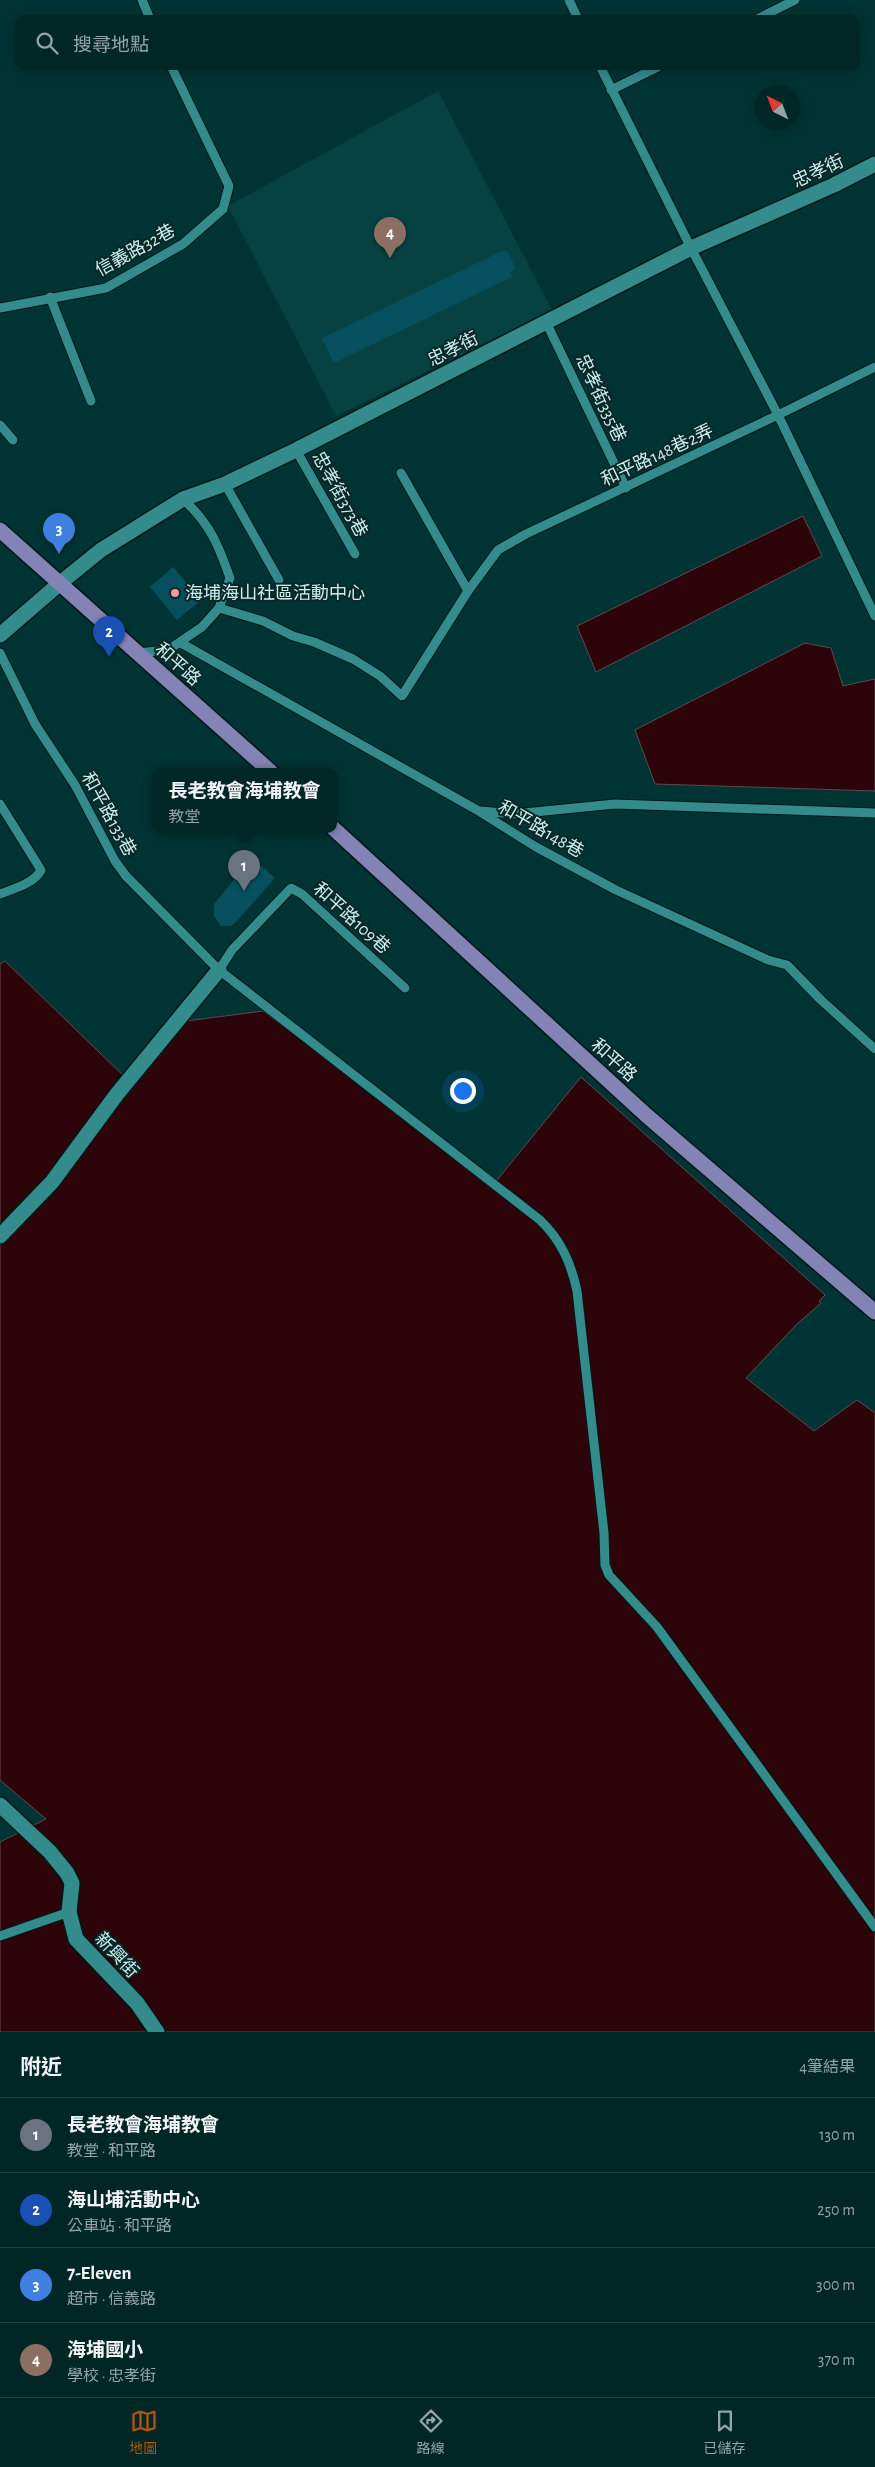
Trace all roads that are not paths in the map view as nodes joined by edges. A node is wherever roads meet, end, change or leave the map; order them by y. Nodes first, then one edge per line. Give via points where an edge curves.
1 (142, 0) edge
2 (569, 0) edge
3 (796, 0) edge
4 (148, 15) edge
5 (576, 15) edge
6 (765, 15) edge
7 (173, 70) edge
8 (602, 70) edge
9 (652, 70) edge
10 (611, 90) junction
11 (875, 164) edge
12 (690, 248) junction
13 (50, 297) junction
14 (0, 308) edge
15 (546, 322) junction
16 (875, 367) edge
17 (91, 401) dead end
18 (778, 416) junction
19 (0, 425) edge
20 (13, 440) dead end
21 (296, 450) junction
22 (401, 473) dead end
23 (225, 484) junction
24 (626, 488) junction
25 (183, 499) junction
26 (0, 530) edge
27 (355, 554) dead end
28 (279, 580) dead end
29 (59, 584) junction
30 (468, 591) junction
31 (220, 608) junction
32 (875, 616) edge
33 (0, 635) edge
34 (181, 643) junction
35 (0, 653) edge
36 (137, 653) junction
37 (266, 768) edge
38 (0, 804) edge
39 (477, 810) junction
40 (875, 813) edge
41 (337, 832) edge
42 (0, 894) edge
43 (219, 970) junction
44 (405, 988) dead end
45 (875, 1049) edge
46 (0, 1236) edge
47 (875, 1312) edge
48 (0, 1805) edge
49 (71, 1921) junction
50 (875, 1927) edge
51 (0, 1936) edge
52 (157, 2032) edge

1 - 4 lane
2 - 5 lane
3 - 6 lane
7 - 13 lane, 信義路32巷 via 228,186 223,209 183,244 106,288
8 - 10 lane
9 - 10 lane
10 - 12 lane
11 - 12 street, 忠孝街
12 - 15 street, 忠孝街
12 - 18 lane
13 - 14 lane, 信義路32巷
13 - 17 lane
15 - 21 street, 忠孝街
15 - 24 lane, 忠孝街335巷
16 - 18 lane, 和平路148巷2弄
18 - 24 lane, 和平路148巷2弄
18 - 32 lane
19 - 20 lane
21 - 23 street, 忠孝街
21 - 27 lane, 忠孝街373巷
22 - 30 lane
23 - 25 street, 忠孝街
23 - 28 lane
24 - 30 lane, 和平路148巷2弄 via 498,550
25 - 29 street, 忠孝街 via 101,550
25 - 31 lane via 210,529 230,578
26 - 29 main road, 和平路
29 - 33 street, 忠孝街
29 - 36 main road, 和平路
30 - 31 lane, 和平路148巷2弄 via 402,696 380,676 353,659 263,621
31 - 34 lane
34 - 36 lane via 168,650
34 - 39 lane, 和平路148巷
35 - 43 lane, 和平路133巷 via 35,724 75,785 115,861
36 - 37 main road, 和平路
38 - 42 lane via 41,870 38,876
39 - 40 lane via 514,814 615,804
39 - 45 lane, 和平路148巷 via 536,847 616,890 768,960 787,965 820,1000
41 - 47 main road, 和平路 via 646,1115
43 - 44 lane, 和平路109巷 via 232,950 291,888 302,894
43 - 46 street via 117,1094 52,1182
43 - 50 lane, 和平路133巷 via 540,1220 561,1245 572,1269 577,1291 605,1565 609,1575 657,1626
48 - 49 street via 50,1852 67,1873 72,1882
49 - 51 lane
49 - 52 street, 新興街 via 76,1939 137,2004

